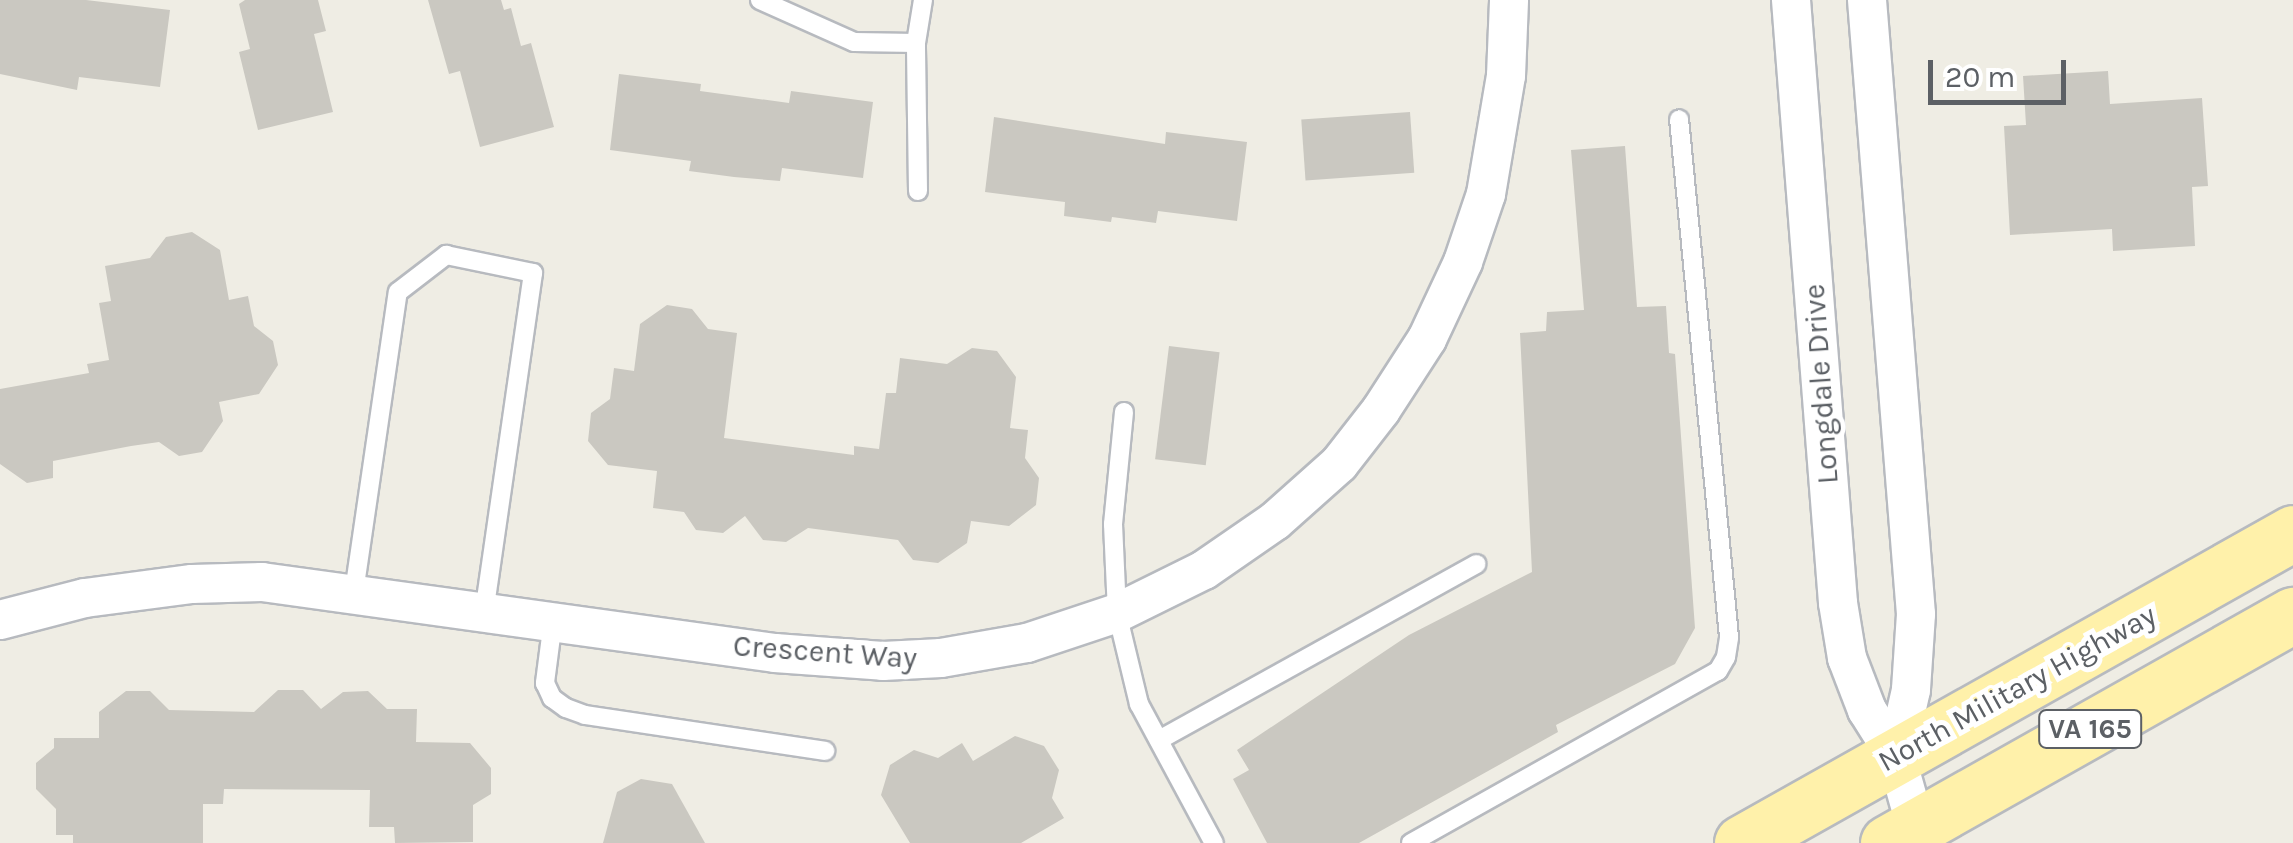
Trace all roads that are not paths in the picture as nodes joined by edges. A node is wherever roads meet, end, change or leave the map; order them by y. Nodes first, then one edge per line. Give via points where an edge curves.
1 (760, 0) edge
2 (922, 0) edge
3 (1509, 0) edge
4 (1791, 0) edge
5 (1868, 0) edge
6 (916, 43) junction
7 (1679, 120) dead end
8 (918, 191) dead end
9 (1124, 412) dead end
10 (2293, 533) edge
11 (1476, 564) dead end
12 (354, 592) junction
13 (484, 611) junction
14 (1117, 613) junction
15 (2293, 615) edge
16 (0, 620) edge
17 (553, 621) junction
18 (1159, 740) junction
19 (825, 751) dead end
20 (1896, 756) junction
21 (1910, 838) edge
22 (1214, 843) edge
23 (1410, 843) edge
24 (1742, 843) edge

1 - 6 lane via 854,42
2 - 6 lane
3 - 14 street, Crescent Way via 1506,76 1486,194 1464,262 1382,410 1339,464 1275,521 1204,570
4 - 20 street, Longdale Drive via 1838,603 1847,658 1867,710
5 - 20 street, Longdale Drive via 1916,614 1911,690
6 - 8 lane
7 - 23 lane via 1726,657 1718,670
9 - 14 lane via 1113,524
10 - 20 main road, North Military Highway / VA 165
11 - 18 lane
12 - 13 street, Crescent Way
12 - 13 lane via 398,292 446,255 533,273
12 - 16 street, Crescent Way via 262,582 192,584 86,598
13 - 17 street, Crescent Way
14 - 17 street, Crescent Way via 1028,643 883,661 775,653
14 - 18 lane via 1139,704
15 - 21 main road, VA 165
17 - 19 lane via 545,684 566,708
18 - 22 lane
20 - 21 street, Longdale Drive
20 - 24 main road, North Military Highway / VA 165

